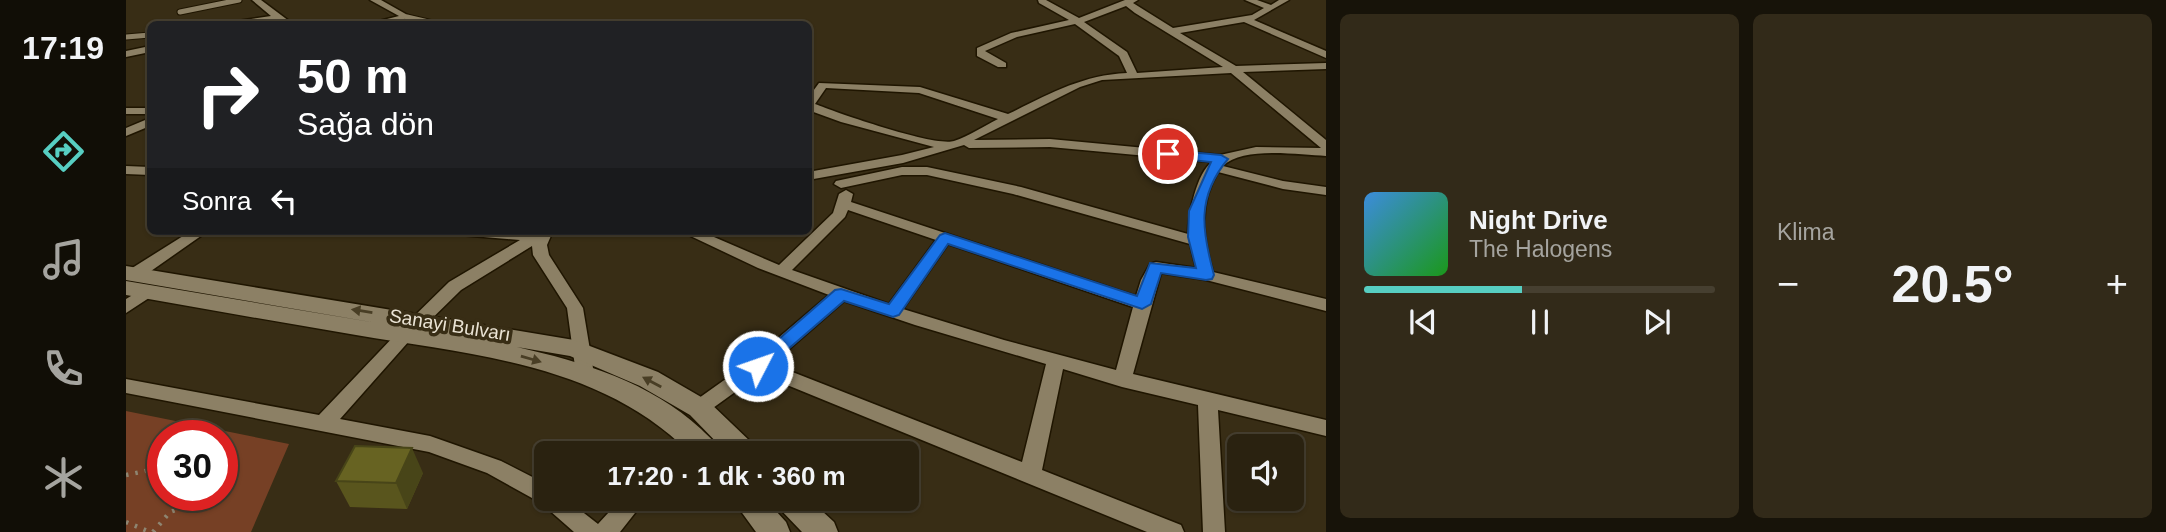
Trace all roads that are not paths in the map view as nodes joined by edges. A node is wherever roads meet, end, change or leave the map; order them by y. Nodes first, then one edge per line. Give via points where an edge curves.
1 (239, 0) edge
2 (256, 0) edge
3 (374, 0) edge
4 (1044, 0) edge
5 (1249, 0) edge
6 (1285, 0) edge
7 (1130, 1) edge
8 (1272, 8) junction
9 (180, 12) dead end
10 (407, 17) junction
11 (279, 18) junction
12 (1245, 19) junction
13 (1076, 20) junction
14 (258, 21) edge
15 (284, 21) edge
16 (390, 21) edge
17 (424, 21) edge
18 (1174, 31) junction
19 (147, 35) edge
20 (126, 37) edge
21 (147, 50) edge
22 (126, 57) edge
23 (147, 60) edge
24 (1325, 64) edge
25 (1002, 65) dead end
26 (1233, 69) junction
27 (1133, 75) junction
28 (812, 102) edge
29 (812, 108) edge
30 (126, 111) edge
31 (147, 111) edge
32 (1010, 119) junction
33 (147, 123) edge
34 (126, 132) edge
35 (953, 146) junction
36 (1326, 146) edge
37 (1326, 152) edge
38 (1217, 163) junction
39 (126, 170) edge
40 (147, 171) edge
41 (816, 175) edge
42 (841, 184) junction
43 (1326, 191) edge
44 (843, 204) junction
45 (196, 235) edge
46 (539, 235) edge
47 (544, 235) edge
48 (696, 235) edge
49 (945, 238) junction
50 (1197, 241) junction
51 (782, 271) junction
52 (1206, 275) junction
53 (133, 282) edge
54 (841, 294) junction
55 (1142, 304) junction
56 (1326, 305) edge
57 (126, 307) edge
58 (893, 311) junction
59 (413, 328) junction
60 (1056, 360) junction
61 (583, 363) junction
62 (758, 366) junction
63 (1122, 380) junction
64 (126, 386) edge
65 (1208, 400) junction
66 (699, 408) junction
67 (323, 424) junction
68 (1326, 428) edge
69 (693, 441) edge
70 (732, 441) edge
71 (1030, 475) junction
72 (534, 489) edge
73 (565, 511) edge
74 (624, 511) edge
75 (757, 511) edge
76 (801, 511) edge
77 (591, 532) edge
78 (606, 532) edge
79 (775, 532) edge
80 (823, 532) edge
81 (1173, 532) edge
82 (1214, 532) edge

1 - 9 lane
2 - 11 street
3 - 10 street
4 - 13 street
5 - 8 street
6 - 8 street
7 - 13 street
7 - 18 street
8 - 12 street
10 - 16 street
10 - 17 lane
11 - 14 street
11 - 15 street
12 - 18 street
12 - 24 street
13 - 25 street via 1036,28 981,50
13 - 27 street via 1123,54
18 - 26 street
19 - 20 lane
21 - 22 street
22 - 23 street
24 - 26 street
26 - 27 street
26 - 36 street
27 - 32 street via 1101,77 1076,85
28 - 32 street via 823,85 920,90
29 - 35 street via 909,138
30 - 31 street
32 - 35 street
33 - 34 street
35 - 38 street via 1050,143
35 - 41 street
37 - 38 street via 1270,150 1232,154
38 - 43 street via 1283,185
38 - 50 street via 1196,211
39 - 40 street
41 - 42 street
42 - 44 street via 847,190
42 - 50 street via 902,171 927,171 1016,190
44 - 49 street
44 - 51 street via 840,214
45 - 53 street
46 - 59 street via 455,286
47 - 61 street via 541,255 575,308
48 - 51 street
49 - 55 street
49 - 58 street
50 - 52 street
51 - 54 street
52 - 55 street via 1156,267
52 - 56 street
53 - 57 street
53 - 59 main road, Sanayi Bulvarı
54 - 58 street
54 - 62 street
55 - 63 street
58 - 60 street
59 - 61 main road, Sanayi Bulvarı via 514,354
59 - 67 street
60 - 63 street
60 - 71 street
66 -> 61 main road, Sanayi Bulvarı via 649,379
61 - 69 main road, Sanayi Bulvarı via 682,426
62 - 66 street
62 - 71 street
63 - 65 street
64 - 67 street
65 - 68 street
65 - 82 street
66 - 70 main road, Sanayi Bulvarı
67 - 72 street via 430,444 494,467
71 - 81 street
73 - 77 street
74 - 78 street
75 - 79 main road
76 - 80 main road

